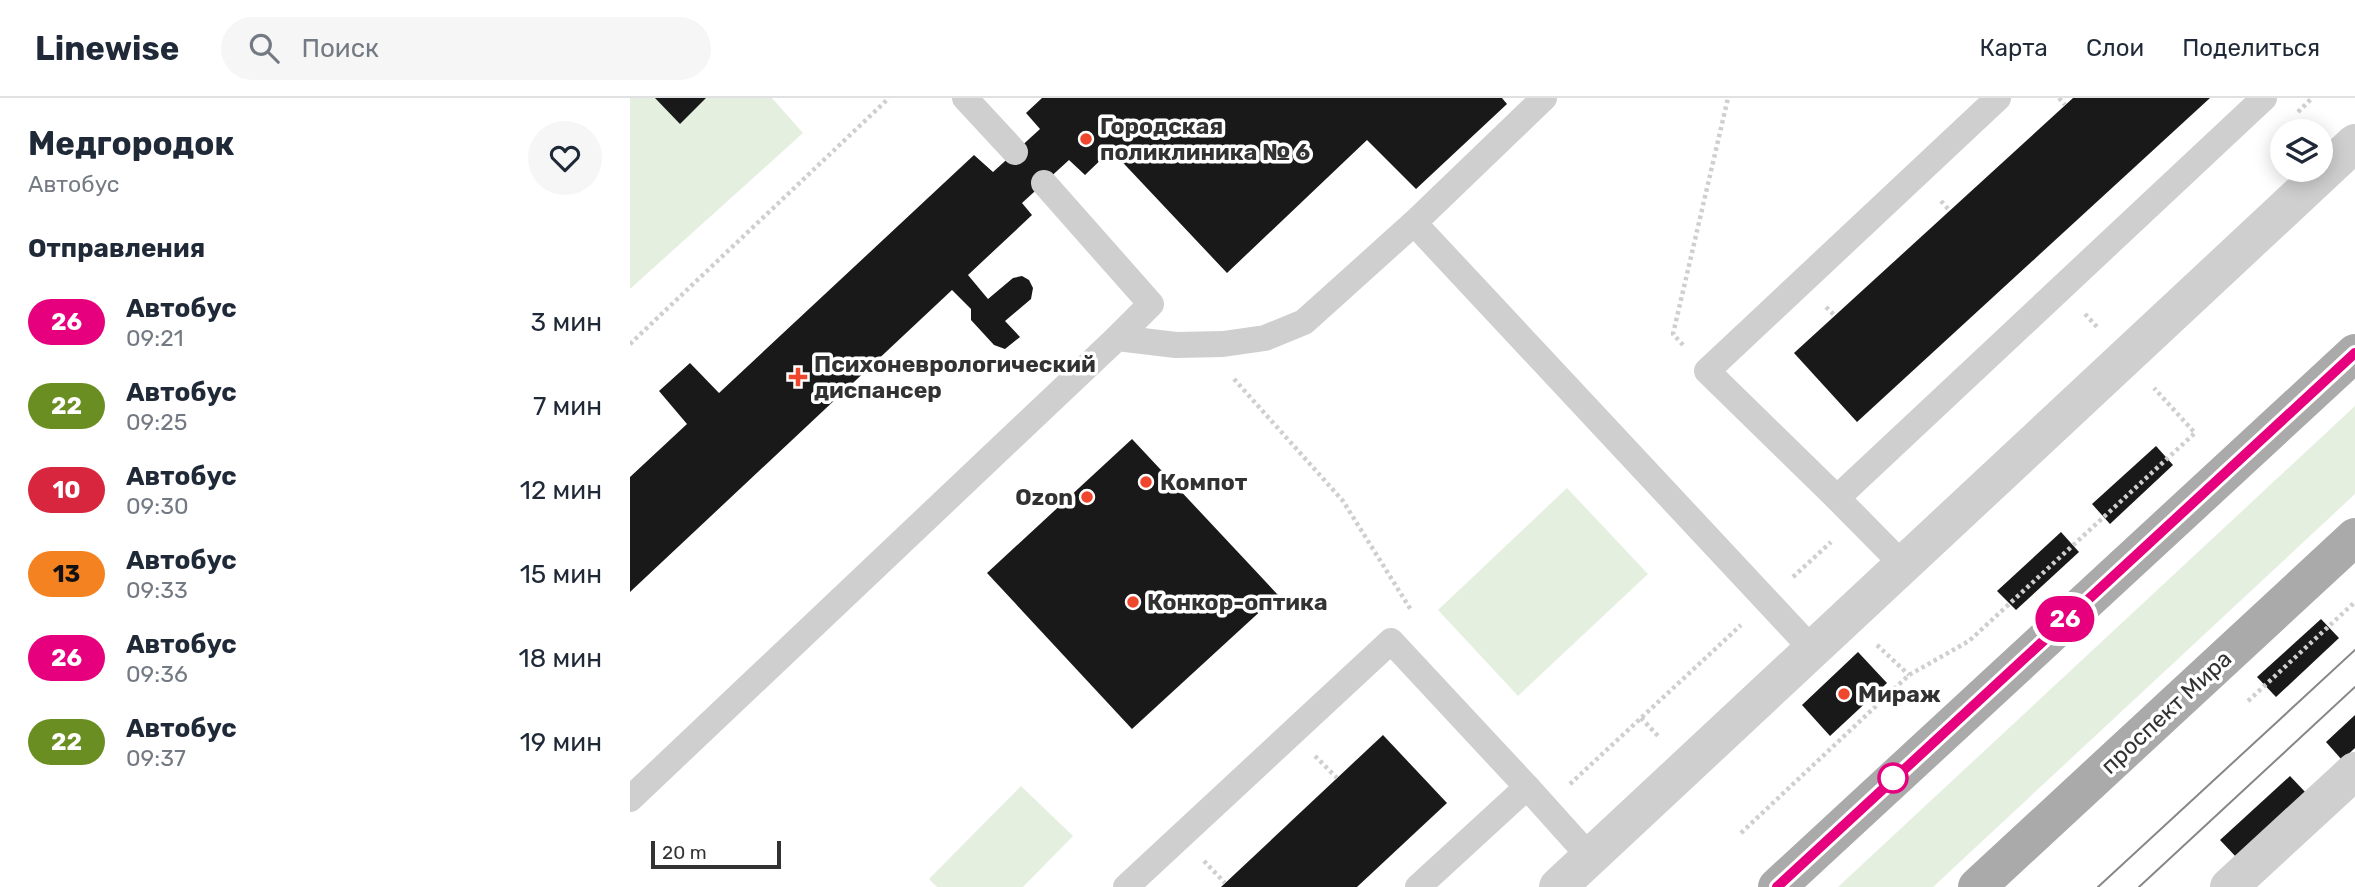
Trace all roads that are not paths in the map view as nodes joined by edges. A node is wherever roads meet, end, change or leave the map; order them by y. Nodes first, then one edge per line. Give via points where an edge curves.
1 (965, 98) edge
2 (1544, 98) edge
3 (1998, 98) edge
4 (2264, 98) edge
5 (2355, 143) edge
6 (1015, 152) dead end
7 (1044, 183) dead end
8 (1414, 223) junction
9 (1117, 338) junction
10 (2355, 353) edge
11 (1837, 498) junction
12 (2355, 537) edge
13 (1903, 565) junction
14 (1812, 649) junction
15 (2355, 771) edge
16 (1527, 787) junction
17 (630, 799) edge
18 (1590, 857) junction
19 (1126, 887) edge
20 (1418, 887) edge
21 (1558, 887) edge
22 (1777, 887) edge
23 (1977, 887) edge
24 (2230, 887) edge

1 - 6 lane
2 - 8 lane
3 - 11 lane via 1707,371
4 - 11 lane
5 - 13 street
7 - 9 lane via 1151,304
8 - 9 lane via 1304,322 1265,338 1203,345
8 - 14 lane
9 - 17 lane
10 - 22 main road
11 - 13 lane
12 - 23 main road, проспект Мира
13 - 14 street
14 - 18 street
15 - 24 street
16 - 18 lane
16 - 19 lane via 1391,640
16 - 20 lane
18 - 21 street

